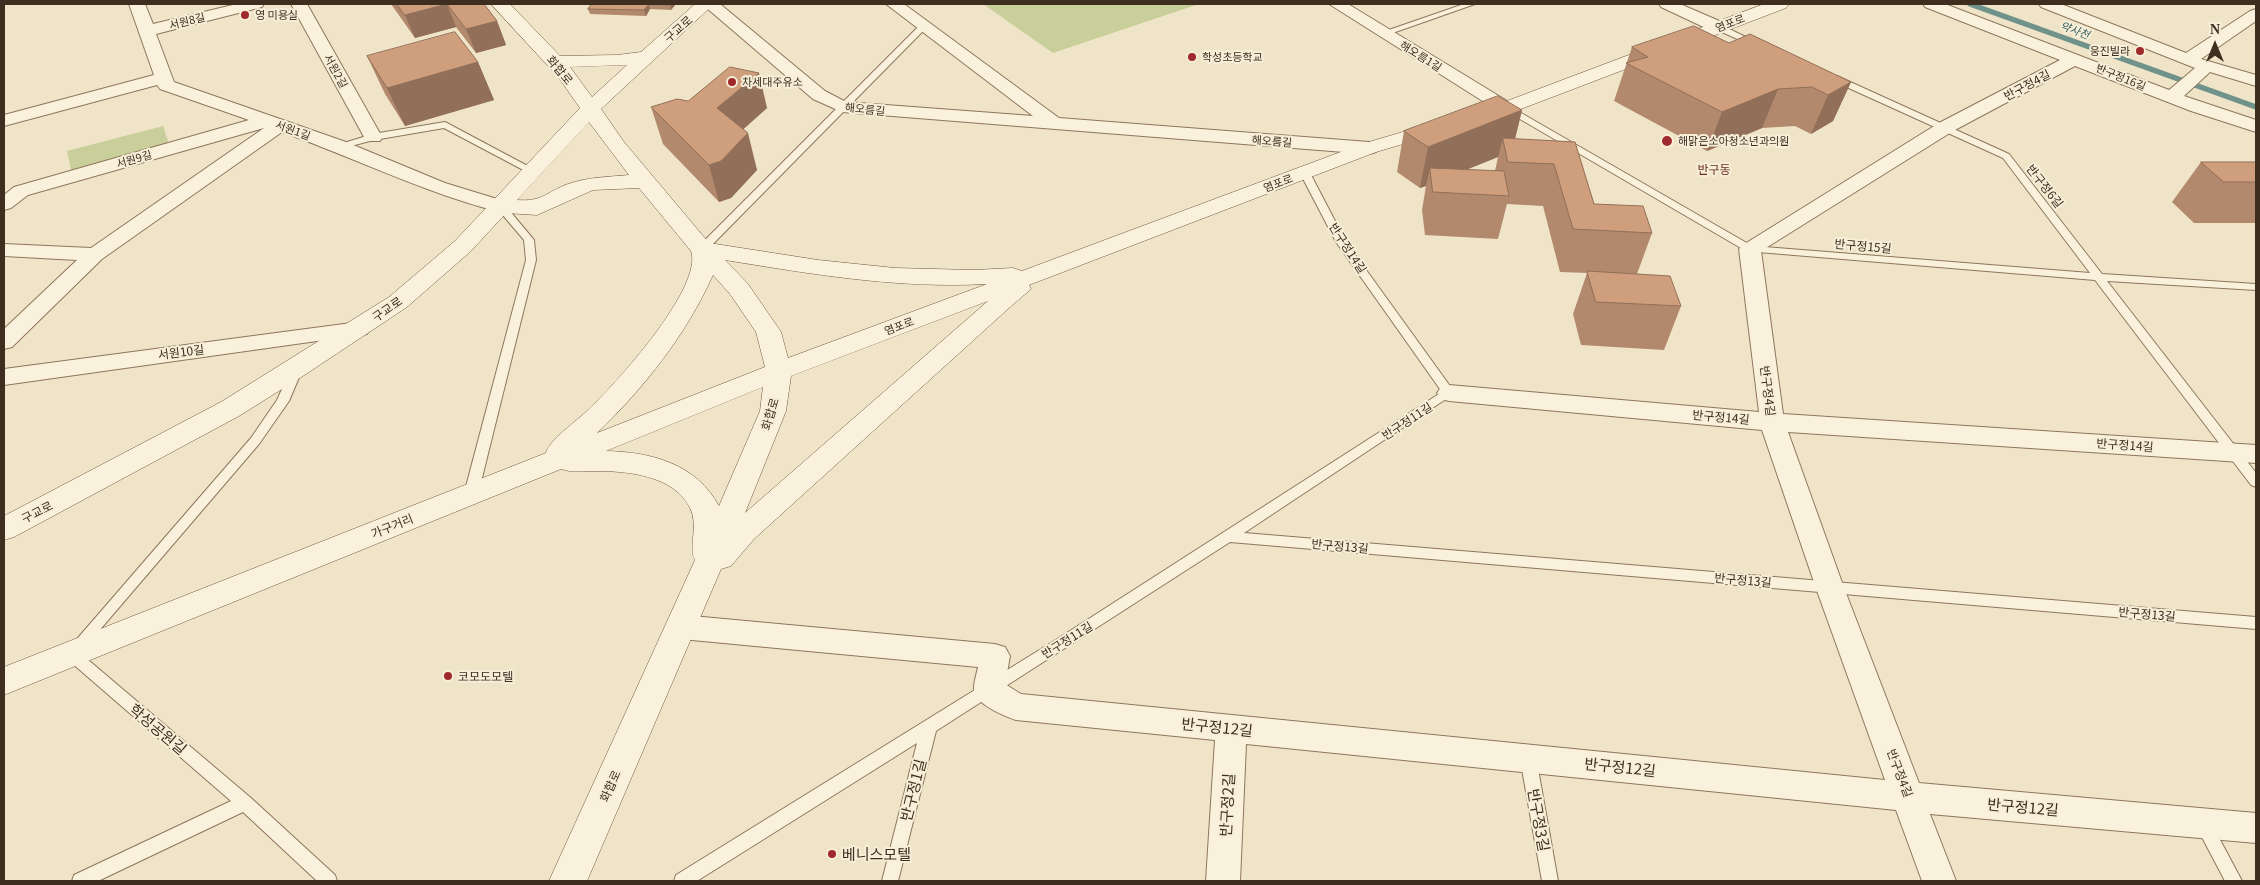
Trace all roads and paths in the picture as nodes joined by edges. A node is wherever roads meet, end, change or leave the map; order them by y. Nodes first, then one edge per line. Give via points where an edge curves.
1 (137, 4) edge
2 (256, 4) edge
3 (299, 4) edge
4 (500, 4) edge
5 (705, 4) edge
6 (710, 4) edge
7 (894, 4) edge
8 (1337, 4) edge
9 (1471, 4) edge
10 (1667, 4) edge
11 (1780, 4) edge
12 (1931, 4) edge
13 (2047, 4) edge
14 (2256, 14) edge
15 (924, 26) junction
16 (1718, 27) junction
17 (146, 31) junction
18 (1384, 33) junction
19 (1764, 47) edge
20 (647, 57) junction
21 (2075, 59) junction
22 (2188, 60) junction
23 (554, 62) junction
24 (2208, 66) junction
25 (1827, 75) edge
26 (164, 78) junction
27 (2256, 81) edge
28 (2172, 97) junction
29 (842, 107) junction
30 (1506, 108) junction
31 (589, 110) junction
32 (4, 120) edge
33 (274, 123) junction
34 (1056, 124) junction
35 (2256, 126) edge
36 (1946, 127) junction
37 (373, 137) junction
38 (339, 146) junction
39 (1369, 148) junction
40 (532, 171) junction
41 (1305, 173) junction
42 (645, 181) junction
43 (4, 204) edge
44 (500, 206) junction
45 (702, 249) junction
46 (1750, 249) junction
47 (4, 250) edge
48 (95, 255) junction
49 (1042, 272) junction
50 (2100, 277) junction
51 (2256, 287) edge
52 (359, 329) junction
53 (4, 342) edge
54 (297, 368) junction
55 (779, 371) junction
56 (4, 377) edge
57 (1449, 393) junction
58 (1772, 422) junction
59 (2245, 453) edge
60 (544, 465) junction
61 (2256, 482) edge
62 (472, 494) junction
63 (4, 529) edge
64 (1230, 537) junction
65 (704, 574) junction
66 (1830, 588) junction
67 (2256, 623) edge
68 (681, 627) junction
69 (70, 654) junction
70 (4, 681) edge
71 (989, 690) junction
72 (929, 728) junction
73 (1231, 728) junction
74 (1528, 758) junction
75 (1909, 797) junction
76 (245, 803) junction
77 (2202, 823) junction
78 (2256, 828) edge
79 (80, 881) edge
80 (329, 881) edge
81 (568, 881) edge
82 (682, 881) edge
83 (890, 881) edge
84 (1223, 881) edge
85 (1550, 881) edge
86 (1939, 881) edge
87 (2234, 881) edge

1 - 17 street
2 - 17 street, 서원8길
3 - 37 street, 서원2길
4 - 23 main road, 화합로
5 - 20 main road, 구교로
6 - 29 street, 해오름길 via 819,95
7 - 15 street
8 - 18 street, 해오름1길
9 - 18 lane
10 - 16 street
11 - 16 main road, 염포로
12 - 21 street, 반구정16길
13 - 22 street
14 - 22 street
15 - 29 lane
15 - 34 street
16 - 19 lane
16 - 30 main road, 염포로
17 - 26 street
18 - 30 street, 해오름1길
20 - 23 main road
20 - 31 main road, 구교로
21 - 28 street, 반구정16길
21 - 36 street, 반구정4길
22 - 24 street
23 - 31 main road, 화합로 via 566,74
24 - 27 street
24 - 28 street
25 - 36 lane, 반구정6길
26 - 32 street
26 - 33 street, 서원1길 via 166,85
28 - 35 street, 반구정16길
29 - 34 street, 해오름길
29 - 45 lane
30 - 39 main road, 염포로
30 - 46 lane, 반구정15길
31 - 40 main road, 구교로
31 - 42 main road, 화합로
33 - 38 street, 서원1길
33 - 43 street, 서원9길 via 21,191
33 - 48 street
34 - 39 street, 해오름길
36 - 46 street, 반구정4길
36 - 50 lane, 반구정6길 via 2006,156
37 - 38 lane
37 - 40 lane via 445,125
38 - 44 street, 서원1길 via 438,187
39 - 41 main road, 염포로
40 - 44 main road, 구교로
41 - 49 main road, 염포로
41 - 57 lane, 반구정14길 via 1342,242
42 - 44 main road via 591,184 538,208
42 - 45 main road, 화합로
44 - 52 main road, 구교로 via 437,271
44 - 62 lane via 529,240 531,260
45 - 49 main road via 807,266 892,275 993,276
45 - 55 main road, 화합로 via 739,289 768,332
45 - 60 main road via 705,261 691,297 657,346 611,404
46 - 50 lane, 반구정15길
46 - 58 street, 반구정4길
47 - 48 street
48 - 53 street
49 - 55 main road, 염포로
49 - 65 main road via 1000,303 752,525
50 - 51 lane, 반구정15길
50 - 59 lane, 반구정6길
52 - 54 main road, 구교로
52 - 56 street, 서원10길
54 - 63 main road, 구교로 via 230,409
54 - 69 lane via 284,401 256,441
55 - 60 main road, 가구거리
55 - 65 main road, 화합로 via 773,411
57 - 58 street, 반구정14길
57 - 64 lane, 반구정11길
58 - 59 street, 반구정14길
58 - 66 street, 반구정4길
59 - 61 lane, 반구정6길
60 - 62 main road, 가구거리
60 - 65 main road via 620,460 645,465 684,482 701,501 710,528
62 - 69 main road, 가구거리
64 - 66 lane, 반구정13길
64 - 71 lane, 반구정11길
65 - 68 main road, 화합로
66 - 67 lane, 반구정13길
66 - 75 street, 반구정4길
68 - 71 street via 995,656
68 - 81 main road, 화합로
69 - 70 main road, 가구거리
69 - 76 lane, 학성공원길
71 - 72 lane, 반구정11길
71 - 73 street, 반구정12길 via 1016,707
72 - 82 lane, 반구정11길
72 - 83 lane, 반구정1길
73 - 74 street, 반구정12길
73 - 84 street, 반구정2길
74 - 75 street, 반구정12길
74 - 85 lane, 반구정3길
75 - 77 street, 반구정12길
75 - 86 street, 반구정4길
76 - 79 lane
76 - 80 lane, 학성공원길
77 - 78 street, 반구정12길
77 - 87 lane

